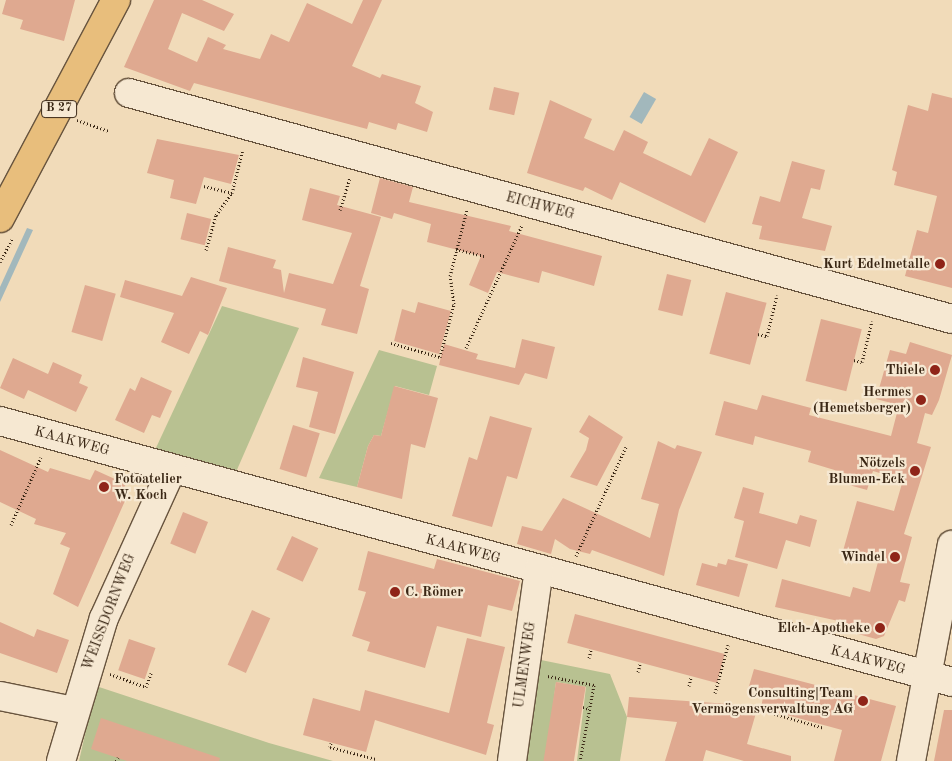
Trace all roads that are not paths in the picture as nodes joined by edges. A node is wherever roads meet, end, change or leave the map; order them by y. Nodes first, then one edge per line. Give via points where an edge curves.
1 (116, 0) edge
2 (129, 93) dead end
3 (0, 218) edge
4 (952, 319) edge
5 (0, 421) edge
6 (172, 469) junction
7 (952, 545) edge
8 (539, 569) junction
9 (939, 679) edge
10 (0, 696) edge
11 (74, 711) junction
12 (61, 761) edge
13 (512, 761) edge
14 (910, 761) edge

1 - 3 main road, B 27
2 - 4 street, EICHWEG
5 - 6 street, KAAKWEG
6 - 8 street, KAAKWEG
6 - 11 street, WEISSDORNWEG via 131,552
7 - 9 street
8 - 9 street, KAAKWEG
8 - 13 street, ULMENWEG
9 - 14 street
10 - 11 street
11 - 12 street, WEISSDORNWEG

